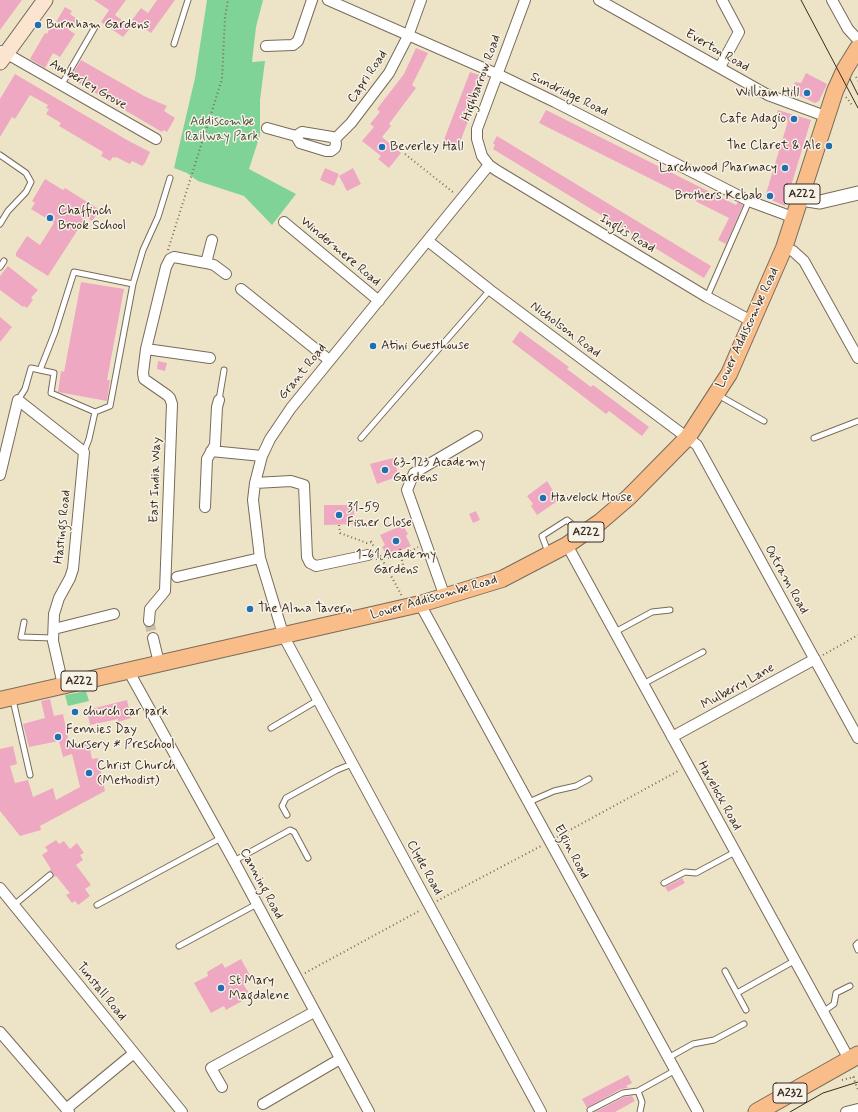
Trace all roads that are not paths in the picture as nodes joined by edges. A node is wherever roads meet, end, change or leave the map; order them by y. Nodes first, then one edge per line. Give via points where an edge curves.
1 (45, 0) edge
2 (188, 0) edge
3 (312, 0) edge
4 (328, 0) edge
5 (421, 0) edge
6 (526, 0) edge
7 (599, 0) edge
8 (722, 0) edge
9 (832, 0) edge
10 (95, 27) dead end
11 (408, 36) junction
12 (858, 40) edge
13 (174, 44) dead end
14 (266, 46) dead end
15 (858, 48) edge
16 (2, 56) edge
17 (720, 67) junction
18 (497, 74) junction
19 (62, 84) junction
20 (825, 116) junction
21 (267, 128) dead end
22 (296, 136) junction
23 (320, 136) junction
24 (156, 139) dead end
25 (335, 139) junction
26 (316, 148) junction
27 (0, 155) edge
28 (489, 165) junction
29 (170, 178) dead end
30 (858, 193) edge
31 (801, 199) junction
32 (749, 202) junction
33 (795, 218) junction
34 (284, 222) dead end
35 (0, 224) edge
36 (212, 240) dead end
37 (428, 241) junction
38 (784, 248) junction
39 (4, 261) dead end
40 (206, 263) junction
41 (0, 267) edge
42 (226, 274) dead end
43 (133, 284) junction
44 (241, 289) dead end
45 (490, 290) junction
46 (707, 297) junction
47 (379, 301) junction
48 (753, 322) junction
49 (146, 349) junction
50 (210, 358) dead end
51 (858, 358) edge
52 (329, 360) junction
53 (40, 370) junction
54 (224, 370) dead end
55 (717, 394) junction
56 (18, 400) junction
57 (219, 400) joint
58 (95, 412) junction
59 (764, 421) dead end
60 (858, 421) edge
61 (477, 436) dead end
62 (688, 437) junction
63 (361, 438) dead end
64 (814, 438) dead end
65 (211, 451) junction
66 (84, 452) junction
67 (262, 456) junction
68 (0, 475) edge
69 (255, 483) junction
70 (205, 507) dead end
71 (583, 534) junction
72 (567, 545) junction
73 (368, 555) dead end
74 (549, 555) junction
75 (260, 558) junction
76 (177, 577) dead end
77 (445, 597) junction
78 (414, 606) junction
79 (670, 610) dead end
80 (114, 614) dead end
81 (149, 621) tunnel mouth
82 (24, 622) dead end
83 (615, 632) junction
84 (53, 633) junction
85 (284, 636) junction
86 (153, 638) tunnel mouth
87 (703, 652) dead end
88 (815, 659) junction
89 (159, 663) junction
90 (128, 670) junction
91 (643, 684) junction
92 (63, 685) junction
93 (6, 698) edge
94 (318, 700) junction
95 (271, 728) dead end
96 (672, 737) junction
97 (858, 738) edge
98 (352, 764) junction
99 (30, 775) dead end
100 (589, 779) dead end
101 (529, 802) junction
102 (287, 815) dead end
103 (221, 838) junction
104 (735, 852) junction
105 (308, 858) dead end
106 (234, 861) junction
107 (50, 875) dead end
108 (664, 884) dead end
109 (0, 888) edge
110 (257, 904) junction
111 (14, 905) junction
112 (97, 905) dead end
113 (858, 943) edge
114 (179, 946) dead end
115 (858, 950) edge
116 (794, 961) junction
117 (725, 971) dead end
118 (850, 986) dead end
119 (737, 993) junction
120 (746, 1010) dead end
121 (314, 1012) junction
122 (822, 1012) junction
123 (744, 1024) dead end
124 (0, 1032) edge
125 (134, 1053) junction
126 (854, 1057) edge
127 (667, 1058) junction
128 (340, 1059) junction
129 (674, 1071) junction
130 (222, 1087) dead end
131 (638, 1091) junction
132 (262, 1104) dead end
133 (67, 1110) edge
134 (590, 1110) dead end
135 (182, 1112) edge
136 (369, 1112) edge
137 (541, 1112) edge
138 (640, 1112) edge
139 (698, 1112) edge
140 (757, 1112) edge

1 - 16 main road
2 - 13 lane
3 - 14 street via 298,41 293,45
4 - 11 street, Sundridge Road
5 - 11 street, Capri Road
6 - 18 street, Highbarrow Road
7 - 17 street, Everton Road
8 - 17 street via 739,32
9 - 12 street via 848,29
10 - 19 lane
11 - 18 street, Sundridge Road
11 - 25 street, Capri Road via 376,92
15 - 20 main road, Lower Addiscombe Road / A222 via 841,76
16 - 19 street, Amberley Grove
17 - 20 street, Everton Road via 768,95
18 - 28 street, Highbarrow Road via 477,129 479,150
18 - 32 street, Sundridge Road
19 - 24 street, Amberley Grove
20 - 31 main road, Lower Addiscombe Road / A222
21 - 22 street, Capri Road
22 - 23 street, Capri Road via 302,132
22 - 26 street, Capri Road via 300,143
23 - 25 street, Capri Road
23 - 26 street
25 - 26 street, Capri Road via 335,148 331,151
27 - 35 lane via 26,172 31,182
28 - 37 street, Grant Road
28 - 46 street, Inglis Road
29 - 43 lane
30 - 31 street via 820,202
31 - 33 main road, Lower Addiscombe Road / A222
32 - 33 street, Sundridge Road
32 - 46 lane
33 - 38 main road, Lower Addiscombe Road / A222
34 - 47 street, Windermere Road
36 - 40 street
37 - 45 street, Nicholson Road
37 - 47 street, Grant Road
38 - 48 main road, Lower Addiscombe Road / A222
38 - 51 street via 793,251 804,261
39 - 41 lane
40 - 42 street via 214,264
40 - 49 street, East India Way via 174,257 170,259
43 - 53 lane via 74,272
43 - 58 lane via 110,406
44 - 52 street
45 - 62 street, Nicholson Road
45 - 63 lane
46 - 48 street, Inglis Road
47 - 52 street, Grant Road
48 - 55 main road, Lower Addiscombe Road / A222
49 - 50 street
49 - 81 street, East India Way via 144,379 167,395 172,404 164,592 150,609
52 - 67 street, Grant Road via 291,408
53 - 56 lane via 31,368 26,389
53 - 58 lane via 54,374 50,393
54 - 57 lane
55 - 59 lane
55 - 62 main road, Lower Addiscombe Road / A222
56 - 66 street
56 - 68 street
57 - 65 street via 215,445
58 - 66 lane
60 - 64 lane
61 - 77 street via 414,474 407,490
62 - 71 main road, Lower Addiscombe Road / A222 via 629,497
62 - 88 street, Outram Road via 697,445
65 - 67 street
65 - 70 street via 207,459
66 - 84 street, Hastings Road via 72,569 56,606
67 - 69 street, Grant Road
69 - 73 street via 291,481 304,485 307,557 310,563 316,566
69 - 75 street, Grant Road via 254,507
71 - 72 main road, Lower Addiscombe Road / A222
71 - 74 lane via 567,520 542,536
72 - 74 main road, Lower Addiscombe Road / A222
72 - 83 street, Havelock Road
74 - 77 main road, Lower Addiscombe Road / A222 via 502,579
75 - 76 street
75 - 85 street, Grant Road
77 - 78 main road, Lower Addiscombe Road / A222
78 - 85 main road, Lower Addiscombe Road / A222
78 - 101 street, Elgin Road
79 - 83 lane via 652,612
80 - 84 street
82 - 84 lane via 21,637
83 - 91 street, Havelock Road
84 - 92 street, Hastings Road
85 - 89 main road, Lower Addiscombe Road / A222
85 - 94 street, Clyde Road
86 - 89 street
87 - 91 lane
88 - 96 street, Mulberry Lane
88 - 97 street, Outram Road
89 - 90 main road, Lower Addiscombe Road / A222
90 - 92 main road, Lower Addiscombe Road / A222
90 - 103 street, Canning Road
91 - 96 street, Havelock Road
92 - 93 main road, Lower Addiscombe Road / A222
93 - 99 lane
94 - 95 lane
94 - 98 street, Clyde Road
96 - 104 street, Havelock Road
98 - 102 lane via 286,798 282,806
98 - 137 street, Clyde Road
100 - 101 lane via 576,786 554,790
101 - 127 street, Elgin Road
103 - 106 street, Canning Road
103 - 112 lane
104 - 108 lane via 696,873 685,872
104 - 116 street, Havelock Road
105 - 106 lane via 294,832 290,830
106 - 110 street, Canning Road
107 - 111 lane
109 - 111 street, Tunstall Road
110 - 114 lane
110 - 121 street, Canning Road
111 - 125 street, Tunstall Road
113 - 115 lane
116 - 119 lane
116 - 122 street, Havelock Road
117 - 119 lane
118 - 122 lane via 836,993 834,1004
119 - 120 lane
121 - 128 street, Canning Road
121 - 130 street via 211,1068
122 - 126 street, Havelock Road
123 - 127 lane via 714,1040 693,1044
124 - 133 street
125 - 133 street
125 - 135 street, Tunstall Road
126 - 140 highway, A232
127 - 129 street, Elgin Road
128 - 132 street
128 - 136 street, Canning Road
129 - 131 lane
129 - 139 street, Elgin Road
131 - 134 lane via 622,1093
131 - 138 lane via 642,1102

